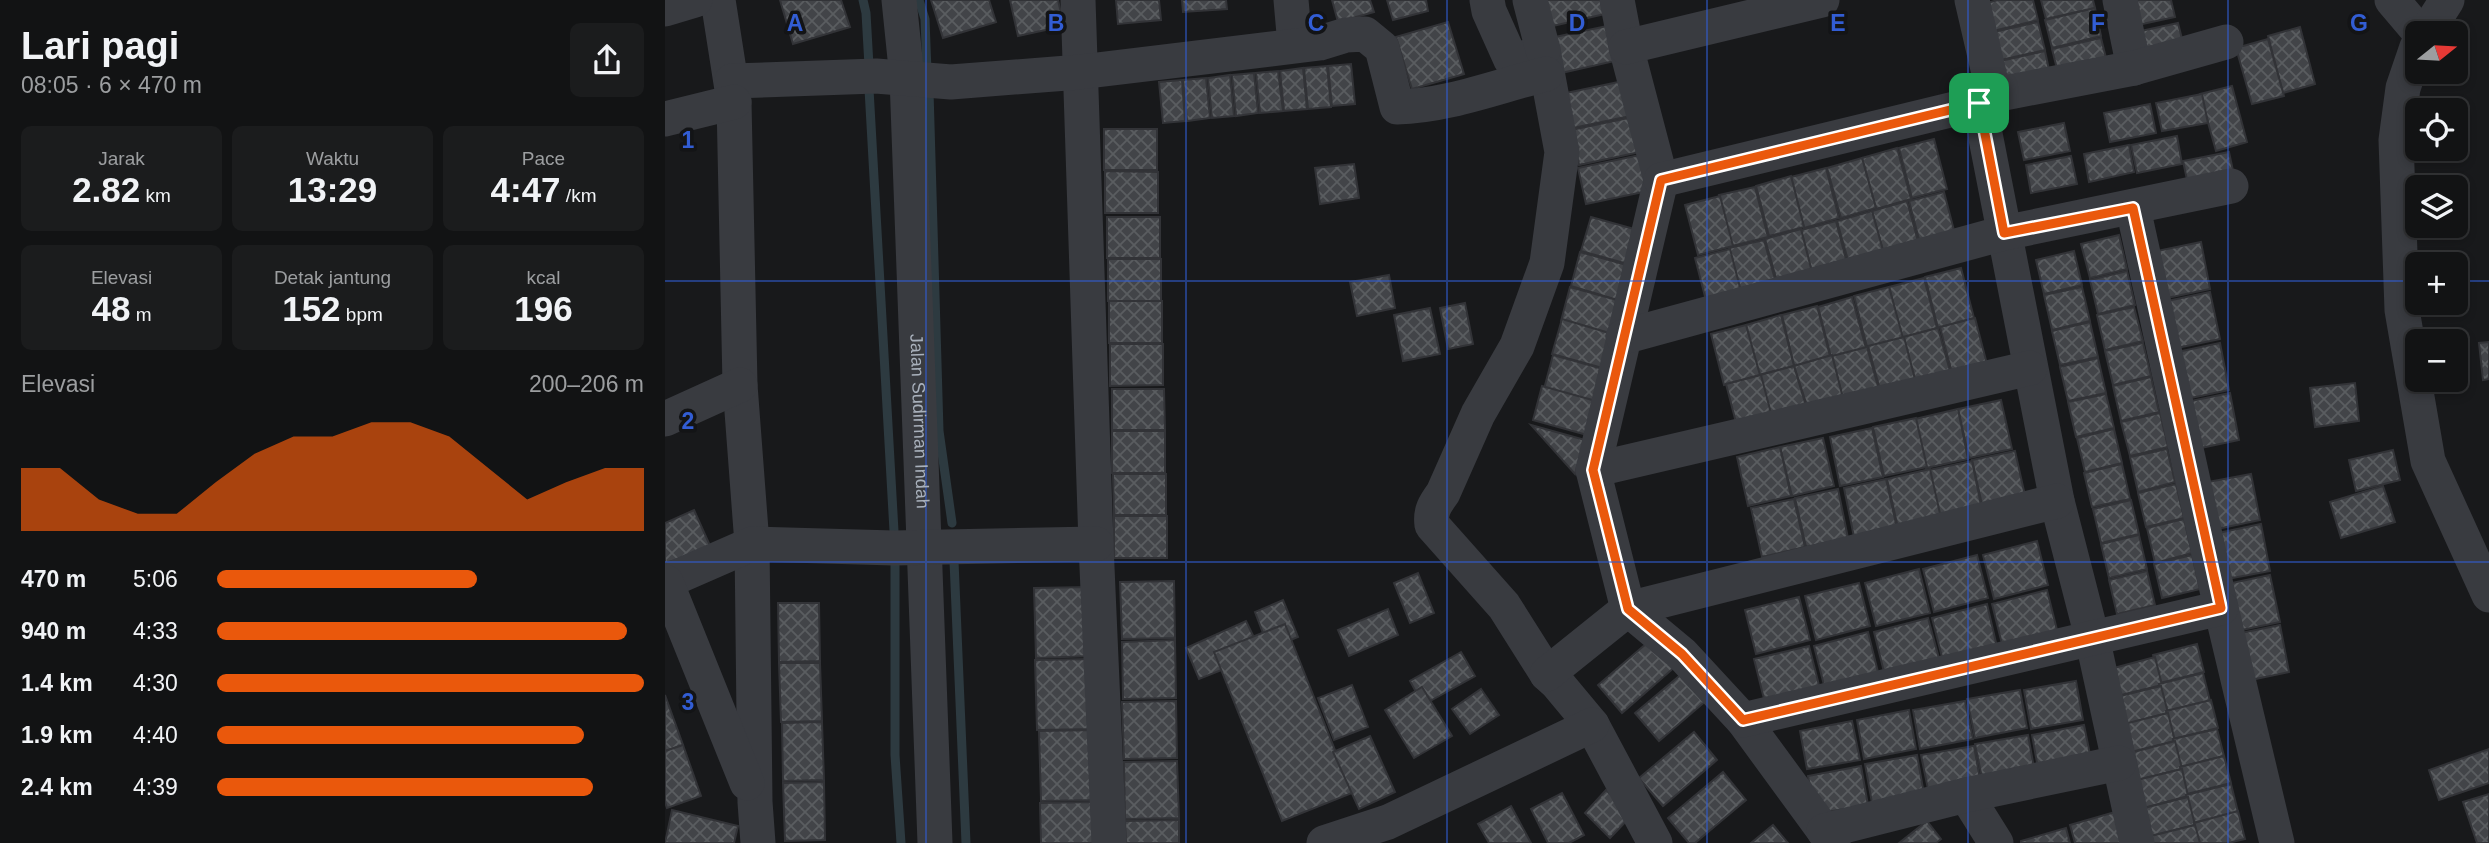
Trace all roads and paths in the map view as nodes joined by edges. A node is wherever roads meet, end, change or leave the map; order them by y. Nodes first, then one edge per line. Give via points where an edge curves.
1 (695, 0) edge
2 (718, 0) edge
3 (899, 0) edge
4 (1078, 0) edge
5 (1291, 0) edge
6 (1487, 0) edge
7 (1530, 0) edge
8 (1617, 0) edge
9 (1822, 0) edge
10 (1972, 0) edge
11 (2120, 0) edge
12 (2392, 0) edge
13 (2447, 0) edge
14 (665, 9) edge
15 (2410, 21) edge
16 (2434, 21) edge
17 (2226, 42) dead end
18 (1295, 46) junction
19 (1626, 47) junction
20 (1545, 62) junction
21 (2134, 68) junction
22 (1080, 72) junction
23 (907, 78) junction
24 (2405, 82) edge
25 (733, 92) junction
26 (1987, 99) junction
27 (665, 119) edge
28 (1661, 180) junction
29 (2231, 186) dead end
30 (2133, 208) junction
31 (2004, 233) junction
32 (1623, 337) junction
33 (2030, 368) junction
34 (740, 385) junction
35 (665, 419) edge
36 (1593, 470) junction
37 (2057, 501) junction
38 (751, 544) junction
39 (1096, 544) junction
40 (925, 546) junction
41 (666, 582) edge
42 (2489, 595) edge
43 (2221, 608) junction
44 (1628, 609) junction
45 (2092, 637) junction
46 (1547, 674) junction
47 (1743, 720) junction
48 (1592, 725) junction
49 (2119, 763) junction
50 (1966, 796) junction
51 (755, 802) junction
52 (1393, 833) edge
53 (1828, 837) edge
54 (758, 843) edge
55 (935, 843) edge
56 (1109, 843) edge
57 (1324, 843) edge
58 (1655, 843) edge
59 (1996, 843) edge
60 (2137, 843) edge
61 (2277, 843) edge

1 - 14 street
2 - 25 street
3 - 23 street, Jalan Sudirman Indah
4 - 22 street
5 - 18 street
6 - 20 street via 1511,60
7 - 20 street
8 - 19 street
9 - 19 street
10 - 26 street
11 - 21 street
12 - 15 street
13 - 16 street
17 - 21 street
18 - 20 street via 1365,34 1382,48 1397,107 1446,100
18 - 22 street
19 - 28 street
20 - 46 street via 1562,152 1547,263 1517,346 1478,414 1431,514 1442,538 1504,606
21 - 26 street
22 - 23 street via 951,82
22 - 39 street
23 - 25 street via 876,76
23 - 40 street, Jalan Sudirman Indah
24 - 42 street via 2396,139 2402,310 2428,461
25 - 27 street
25 - 34 street
26 - 28 street
26 - 31 street
28 - 32 street
29 - 30 street
30 - 31 street
30 - 43 street
31 - 32 street
31 - 33 street
32 - 36 street
33 - 36 street
33 - 37 street
34 - 35 street
34 - 38 street
36 - 44 street
37 - 44 street
37 - 45 street
38 - 40 street
38 - 41 street
38 - 51 street
39 - 40 street
39 - 56 street
40 - 55 street, Jalan Sudirman Indah
41 - 51 street
43 - 45 street
43 - 61 street
44 - 46 street
44 - 47 street via 1682,654
45 - 47 street
45 - 49 street
46 - 48 street
47 - 53 street
48 - 52 street
48 - 58 street
49 - 50 street
49 - 60 street
50 - 53 street
50 - 59 street
51 - 54 street
52 - 57 street

